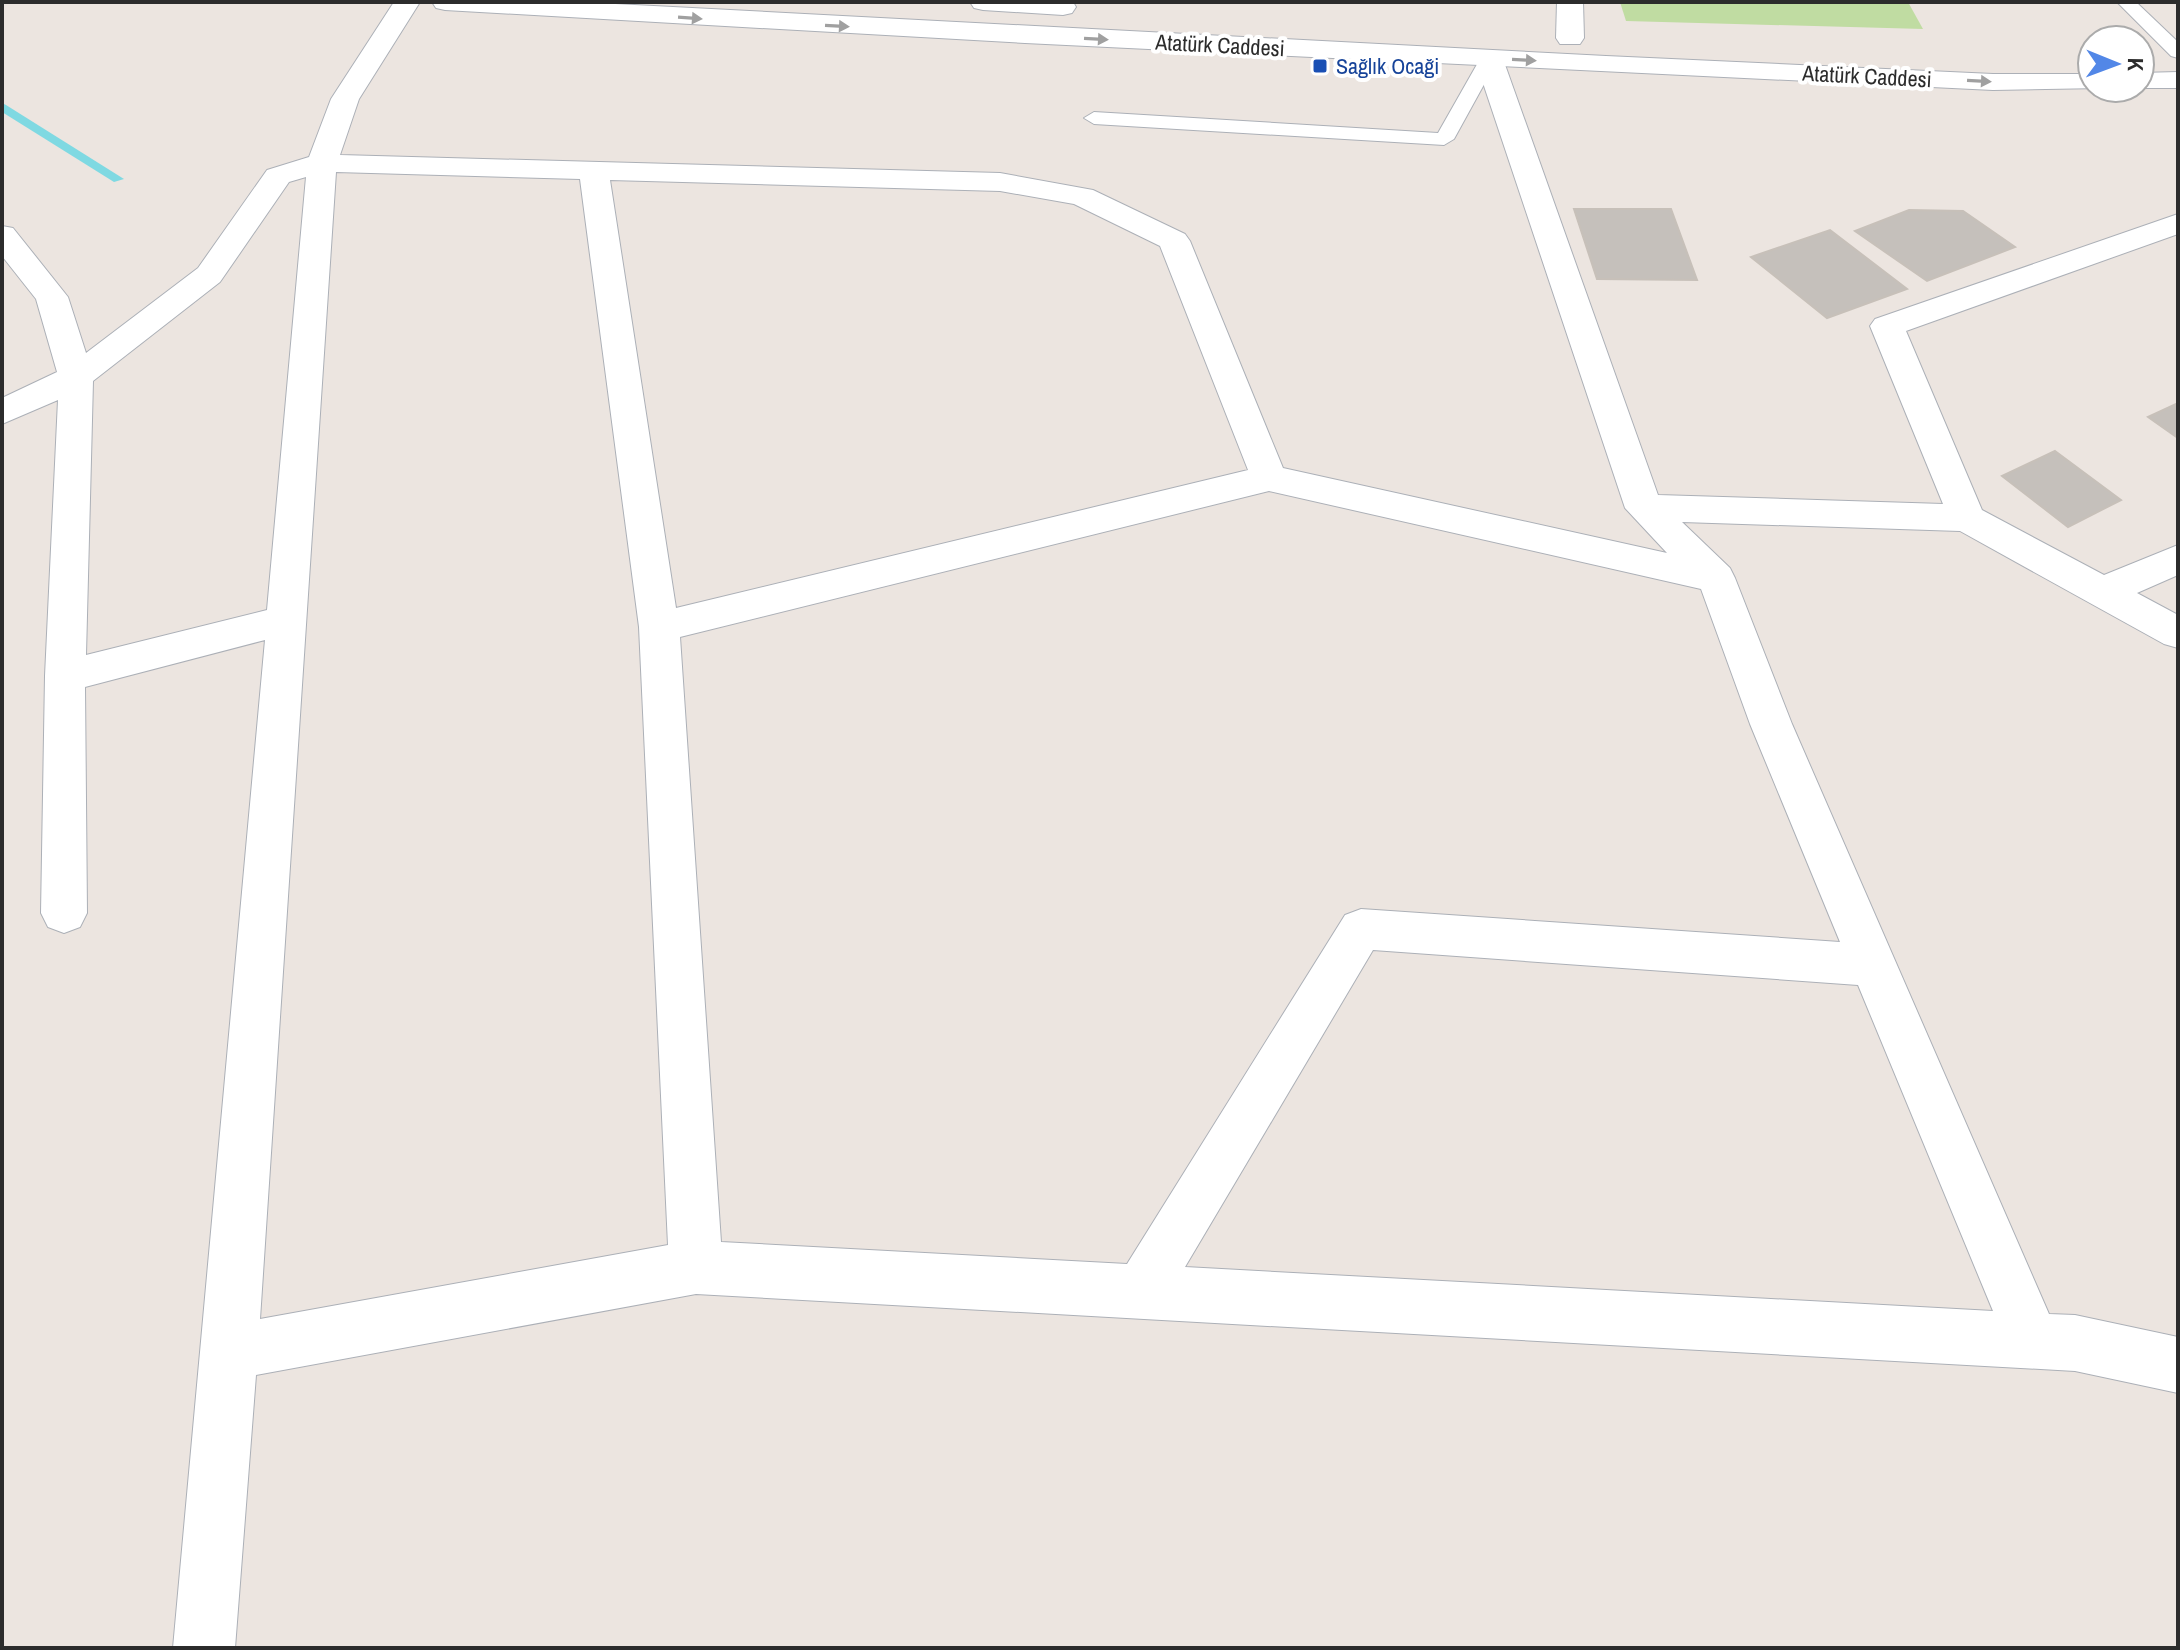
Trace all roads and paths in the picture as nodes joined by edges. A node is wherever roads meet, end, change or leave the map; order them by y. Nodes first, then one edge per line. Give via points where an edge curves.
1 (407, 2) edge
2 (445, 2) edge
3 (798, 2) edge
4 (983, 2) edge
5 (1570, 2) edge
6 (2126, 2) edge
7 (555, 6) edge
8 (1091, 9) dead end
9 (731, 20) junction
10 (1307, 23) dead end
11 (1570, 38) junction
12 (2178, 52) edge
13 (2076, 58) edge
14 (2156, 58) edge
15 (2178, 58) edge
16 (1489, 59) junction
17 (2178, 80) edge
18 (2156, 81) edge
19 (2076, 82) edge
20 (1094, 118) dead end
21 (322, 163) junction
22 (594, 171) junction
23 (2178, 223) edge
24 (2, 235) edge
25 (76, 377) junction
26 (2, 412) edge
27 (1269, 478) junction
28 (1644, 508) junction
29 (1967, 518) junction
30 (2178, 559) edge
31 (1716, 578) junction
32 (2102, 592) junction
33 (284, 620) junction
34 (659, 627) junction
35 (2178, 633) edge
36 (65, 676) junction
37 (64, 913) dead end
38 (1873, 965) junction
39 (696, 1267) junction
40 (1140, 1292) junction
41 (2033, 1342) junction
42 (229, 1352) junction
43 (2178, 1365) edge
44 (204, 1648) edge

1 - 21 street via 345,99
2 - 7 street, Atatürk Caddesi
3 - 9 street
4 - 8 street
5 - 11 street
6 - 12 lane
7 -> 9 street, Atatürk Caddesi
9 -> 16 street, Atatürk Caddesi
10 - 11 street, Atatürk Caddesi
11 - 13 street, Atatürk Caddesi
14 - 15 street
16 -> 19 street, Atatürk Caddesi
16 - 20 lane via 1444,139
16 - 28 street
17 - 18 street
21 - 22 street
21 - 25 street via 278,176 209,275
21 - 33 street
22 - 27 street via 1000,182 1082,196 1174,241
22 - 34 street
23 - 29 street via 1887,326
24 - 25 street via 52,297
25 - 26 street
25 - 36 street
27 - 31 street
27 - 34 street
28 - 29 street
28 - 31 street
29 - 32 street
30 - 32 street
31 - 38 street
32 - 35 street
33 - 36 street
33 - 42 street
34 - 39 street
36 - 37 street
38 - 40 street via 1361,929
38 - 41 street
39 - 40 street
39 - 42 street
40 - 41 street
41 - 43 street via 2075,1343
42 - 44 street

